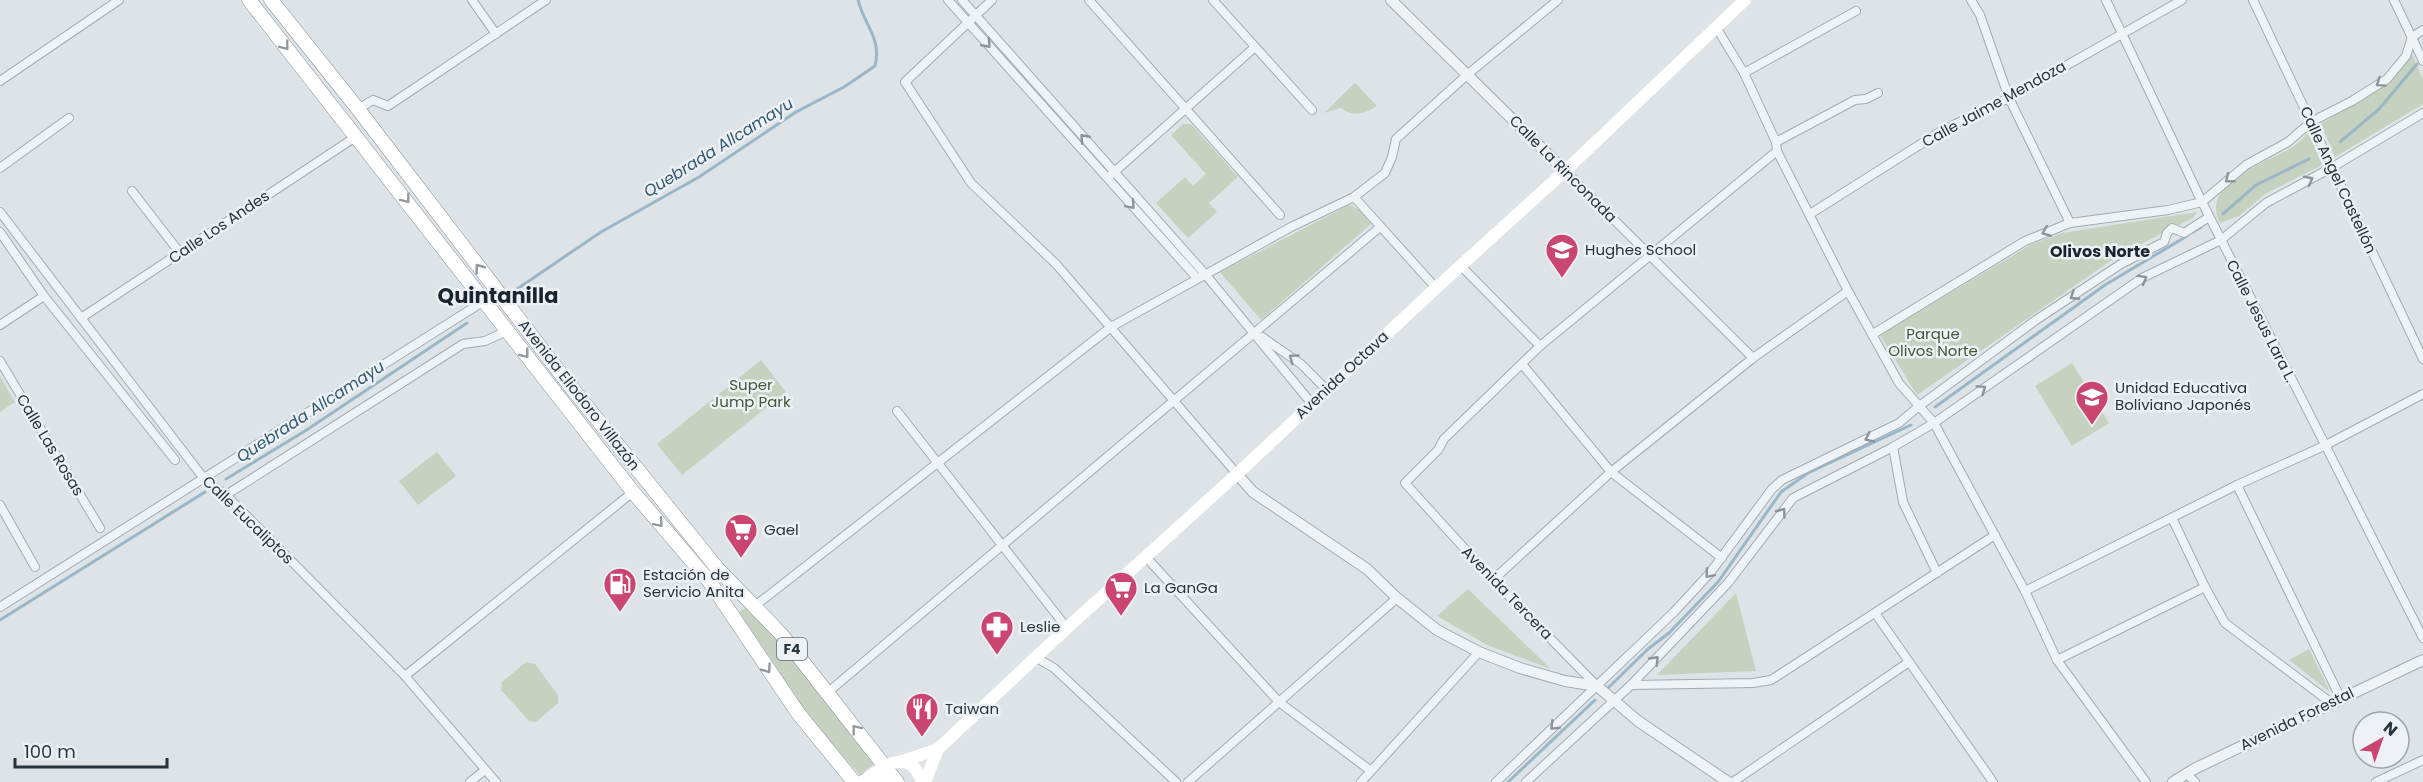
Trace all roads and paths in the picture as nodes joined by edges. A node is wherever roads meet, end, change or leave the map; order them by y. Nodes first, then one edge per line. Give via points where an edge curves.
1 (119, 0) edge
2 (249, 0) edge
3 (271, 0) edge
4 (472, 0) edge
5 (546, 0) edge
6 (948, 0) edge
7 (963, 0) edge
8 (992, 0) edge
9 (1089, 0) edge
10 (1213, 0) edge
11 (1558, 0) edge
12 (1745, 0) edge
13 (1971, 0) edge
14 (2106, 0) edge
15 (2182, 0) edge
16 (2253, 0) edge
17 (2394, 0) edge
18 (1396, 1) edge
19 (1856, 10) dead end
20 (976, 15) junction
21 (968, 22) junction
22 (1716, 27) junction
23 (2423, 30) edge
24 (2122, 33) junction
25 (496, 34) junction
26 (2412, 37) junction
27 (1255, 47) junction
28 (2423, 61) edge
29 (1744, 73) junction
30 (1468, 74) junction
31 (0, 81) edge
32 (1878, 93) dead end
33 (2009, 98) junction
34 (358, 109) junction
35 (1186, 110) junction
36 (1312, 110) dead end
37 (2423, 113) edge
38 (69, 118) dead end
39 (2311, 122) junction
40 (357, 136) junction
41 (1777, 147) junction
42 (0, 168) edge
43 (2331, 168) junction
44 (1565, 171) junction
45 (1114, 172) junction
46 (1107, 178) junction
47 (132, 190) dead end
48 (1354, 197) junction
49 (2202, 202) junction
50 (0, 212) edge
51 (1810, 214) junction
52 (1280, 215) dead end
53 (2209, 217) junction
54 (2070, 223) junction
55 (1380, 227) junction
56 (0, 232) edge
57 (2221, 240) junction
58 (180, 254) junction
59 (1650, 256) junction
60 (1461, 266) junction
61 (1205, 274) junction
62 (1197, 278) junction
63 (1436, 288) junction
64 (1848, 291) junction
65 (45, 296) junction
66 (484, 301) junction
67 (81, 318) junction
68 (0, 325) edge
69 (1111, 327) junction
70 (507, 331) junction
71 (1255, 331) junction
72 (1873, 334) junction
73 (1540, 346) junction
74 (1753, 358) junction
75 (2423, 359) edge
76 (0, 361) edge
77 (1522, 364) junction
78 (1327, 390) junction
79 (2423, 394) edge
80 (1173, 400) junction
81 (1312, 404) junction
82 (1918, 407) junction
83 (897, 411) dead end
84 (1934, 423) junction
85 (2324, 446) junction
86 (1893, 447) junction
87 (175, 460) dead end
88 (937, 463) junction
89 (1611, 472) junction
90 (1237, 474) junction
91 (205, 480) junction
92 (2237, 485) junction
93 (633, 492) junction
94 (226, 495) junction
95 (0, 505) edge
96 (2172, 518) junction
97 (100, 528) dead end
98 (1995, 536) junction
99 (1002, 545) junction
100 (1145, 556) junction
101 (1722, 558) junction
102 (35, 567) dead end
103 (1937, 573) junction
104 (1493, 580) junction
105 (2205, 587) junction
106 (2025, 591) junction
107 (1397, 598) junction
108 (755, 606) junction
109 (0, 608) edge
110 (1875, 613) junction
111 (1066, 628) junction
112 (2423, 638) edge
113 (1479, 652) junction
114 (1035, 657) junction
115 (2057, 660) junction
116 (2423, 660) edge
117 (1909, 662) junction
118 (405, 676) junction
119 (1631, 685) junction
120 (1597, 686) junction
121 (827, 693) junction
122 (1613, 700) junction
123 (2335, 700) junction
124 (1279, 702) junction
125 (938, 749) junction
126 (2423, 760) edge
127 (900, 762) junction
128 (884, 765) junction
129 (485, 770) junction
130 (1371, 771) junction
131 (2186, 773) junction
132 (470, 782) edge
133 (496, 782) edge
134 (860, 782) edge
135 (889, 782) edge
136 (897, 782) edge
137 (923, 782) edge
138 (1176, 782) edge
139 (1188, 782) edge
140 (1361, 782) edge
141 (1496, 782) edge
142 (1526, 782) edge
143 (1728, 782) edge
144 (1733, 782) edge
145 (1993, 782) edge
146 (2146, 782) edge
147 (2174, 782) edge
148 (2195, 782) edge
149 (2376, 782) edge

1 - 31 street
2 -> 40 highway, Avenida Eliodoro Villazón / F4
3 - 34 highway, Avenida Eliodoro Villazón / F4
4 - 25 street
5 - 25 street
6 - 21 street
7 - 20 street
8 - 20 street
9 - 35 street
10 - 27 street
11 - 30 street
12 - 22 main road, Avenida Octava
13 - 33 street
14 - 24 street, Calle Jesus Lara L.
15 - 24 street, Calle Jaime Mendoza
16 - 39 street, Calle Angel Castellón
17 - 26 street
18 - 30 street, Calle La Rinconada
19 - 29 street
20 - 21 street
45 -> 20 street
21 -> 46 street
21 - 69 street via 905,82 971,183 1056,264
22 - 29 street
22 - 44 main road, Avenida Octava
23 - 26 street
24 - 33 street, Calle Jaime Mendoza
24 - 49 street, Calle Jesus Lara L.
25 - 34 street via 388,106 373,100
26 - 28 street
26 -> 39 street via 2406,56 2387,79
27 - 35 street
27 - 36 street
29 - 41 street
30 - 44 street, Calle La Rinconada
30 - 48 street via 1396,139 1385,173
32 - 41 street via 1855,100
33 - 51 street, Calle Jaime Mendoza via 1942,130
33 - 54 street
108 -> 34 highway, Avenida Eliodoro Villazón / F4 via 717,568 571,387
35 - 45 street
35 - 52 street
37 - 43 street
38 - 42 street
39 - 43 street, Calle Angel Castellón
39 -> 49 street via 2288,142 2246,165
40 - 58 street, Calle Los Andes
40 -> 66 highway, Avenida Eliodoro Villazón / F4
41 - 51 street
41 - 59 street
57 -> 43 street via 2266,203
43 - 75 street, Calle Angel Castellón
44 - 59 street, Calle La Rinconada
44 - 60 main road, Avenida Octava
45 - 46 street
45 - 61 street
46 -> 62 street
47 - 58 street
48 - 55 street
48 - 61 street
49 - 53 street, Calle Jesus Lara L.
49 - 54 street
50 - 67 street, Calle Eucaliptos
51 - 64 street
53 - 57 street, Calle Jesus Lara L.
53 -> 82 street via 2184,232 2172,228 2164,242 2121,264 2036,320
54 -> 72 street via 2025,241
55 - 63 street
55 - 71 street
56 - 65 street
84 -> 57 street via 2142,278
57 - 85 street, Calle Jesus Lara L.
58 - 67 street, Calle Los Andes
59 - 73 street
59 - 74 street, Calle La Rinconada
60 - 63 main road, Avenida Octava
60 - 73 street
61 - 62 street
61 - 71 street
62 - 69 street
63 - 78 main road, Avenida Octava
64 - 72 street
64 - 74 street
65 - 68 street
65 - 87 street
66 - 70 highway, Avenida Eliodoro Villazón / F4
66 - 91 street
67 - 91 street, Calle Eucaliptos
69 - 80 street
69 - 88 street
70 -> 93 highway, Avenida Eliodoro Villazón / F4
70 - 94 street via 485,341 463,344
78 -> 71 street via 1301,364
71 - 80 street
71 - 81 street
72 - 82 street via 1899,383
73 - 77 street
74 - 89 street
76 - 97 street, Calle Las Rosas
77 - 89 street
77 - 104 street, Avenida Tercera via 1444,439 1405,483
78 - 81 main road, Avenida Octava
79 - 85 street
80 - 90 street
80 - 99 street
81 - 90 main road, Avenida Octava
82 - 84 street
82 -> 101 street via 1899,423 1782,480
83 - 88 street
84 - 86 street
84 - 98 street
85 - 92 street
85 - 112 street, Calle Jesus Lara L.
86 - 103 street via 1903,502
119 -> 86 street via 1728,583 1792,498
88 - 99 street
88 - 108 street
89 - 101 street
89 - 104 street
90 - 100 main road, Avenida Octava
90 - 107 street via 1252,492 1367,569
91 - 94 street, Calle Eucaliptos
91 - 109 street
92 - 96 street
92 - 123 street
93 - 118 street
93 -> 134 highway, Avenida Eliodoro Villazón / F4 via 708,581 798,713
94 - 118 street, Calle Eucaliptos
95 - 102 street
96 - 105 street
96 - 106 street
98 - 103 street
98 - 106 street
99 - 111 street
99 - 121 street
100 - 111 main road, Avenida Octava
100 - 124 street
101 -> 120 street via 1674,612
103 - 110 street
104 - 120 street, Avenida Tercera
105 - 115 street
105 - 123 street via 2225,623
106 - 115 street
107 - 113 street via 1437,630
107 - 124 street
108 - 121 highway, Avenida Eliodoro Villazón / F4
110 - 117 street
110 - 119 street via 1771,680
111 - 114 main road, Avenida Octava
113 - 120 street via 1565,681
113 - 130 street
114 - 125 main road, Avenida Octava
114 - 138 street via 1054,668
115 - 146 street
116 - 123 street, Avenida Forestal
117 - 144 street
117 - 145 street
118 - 129 street, Calle Eucaliptos
119 - 122 street
120 - 122 street, Avenida Tercera
120 -> 141 street
128 -> 121 highway, Avenida Eliodoro Villazón / F4
122 - 142 street
122 - 143 street, Avenida Tercera
123 - 131 street, Avenida Forestal
124 - 130 street
124 - 139 street
125 - 127 main road, Avenida Octava
125 - 137 main road, Avenida Octava
126 - 149 street
127 - 128 main road, Avenida Octava
127 - 137 main road via 915,769
128 - 134 main road
128 - 136 highway, Avenida Eliodoro Villazón / F4
129 - 132 street
129 - 133 street, Calle Eucaliptos
130 - 140 street
131 - 147 street, Avenida Forestal
131 - 148 street
134 - 135 highway

